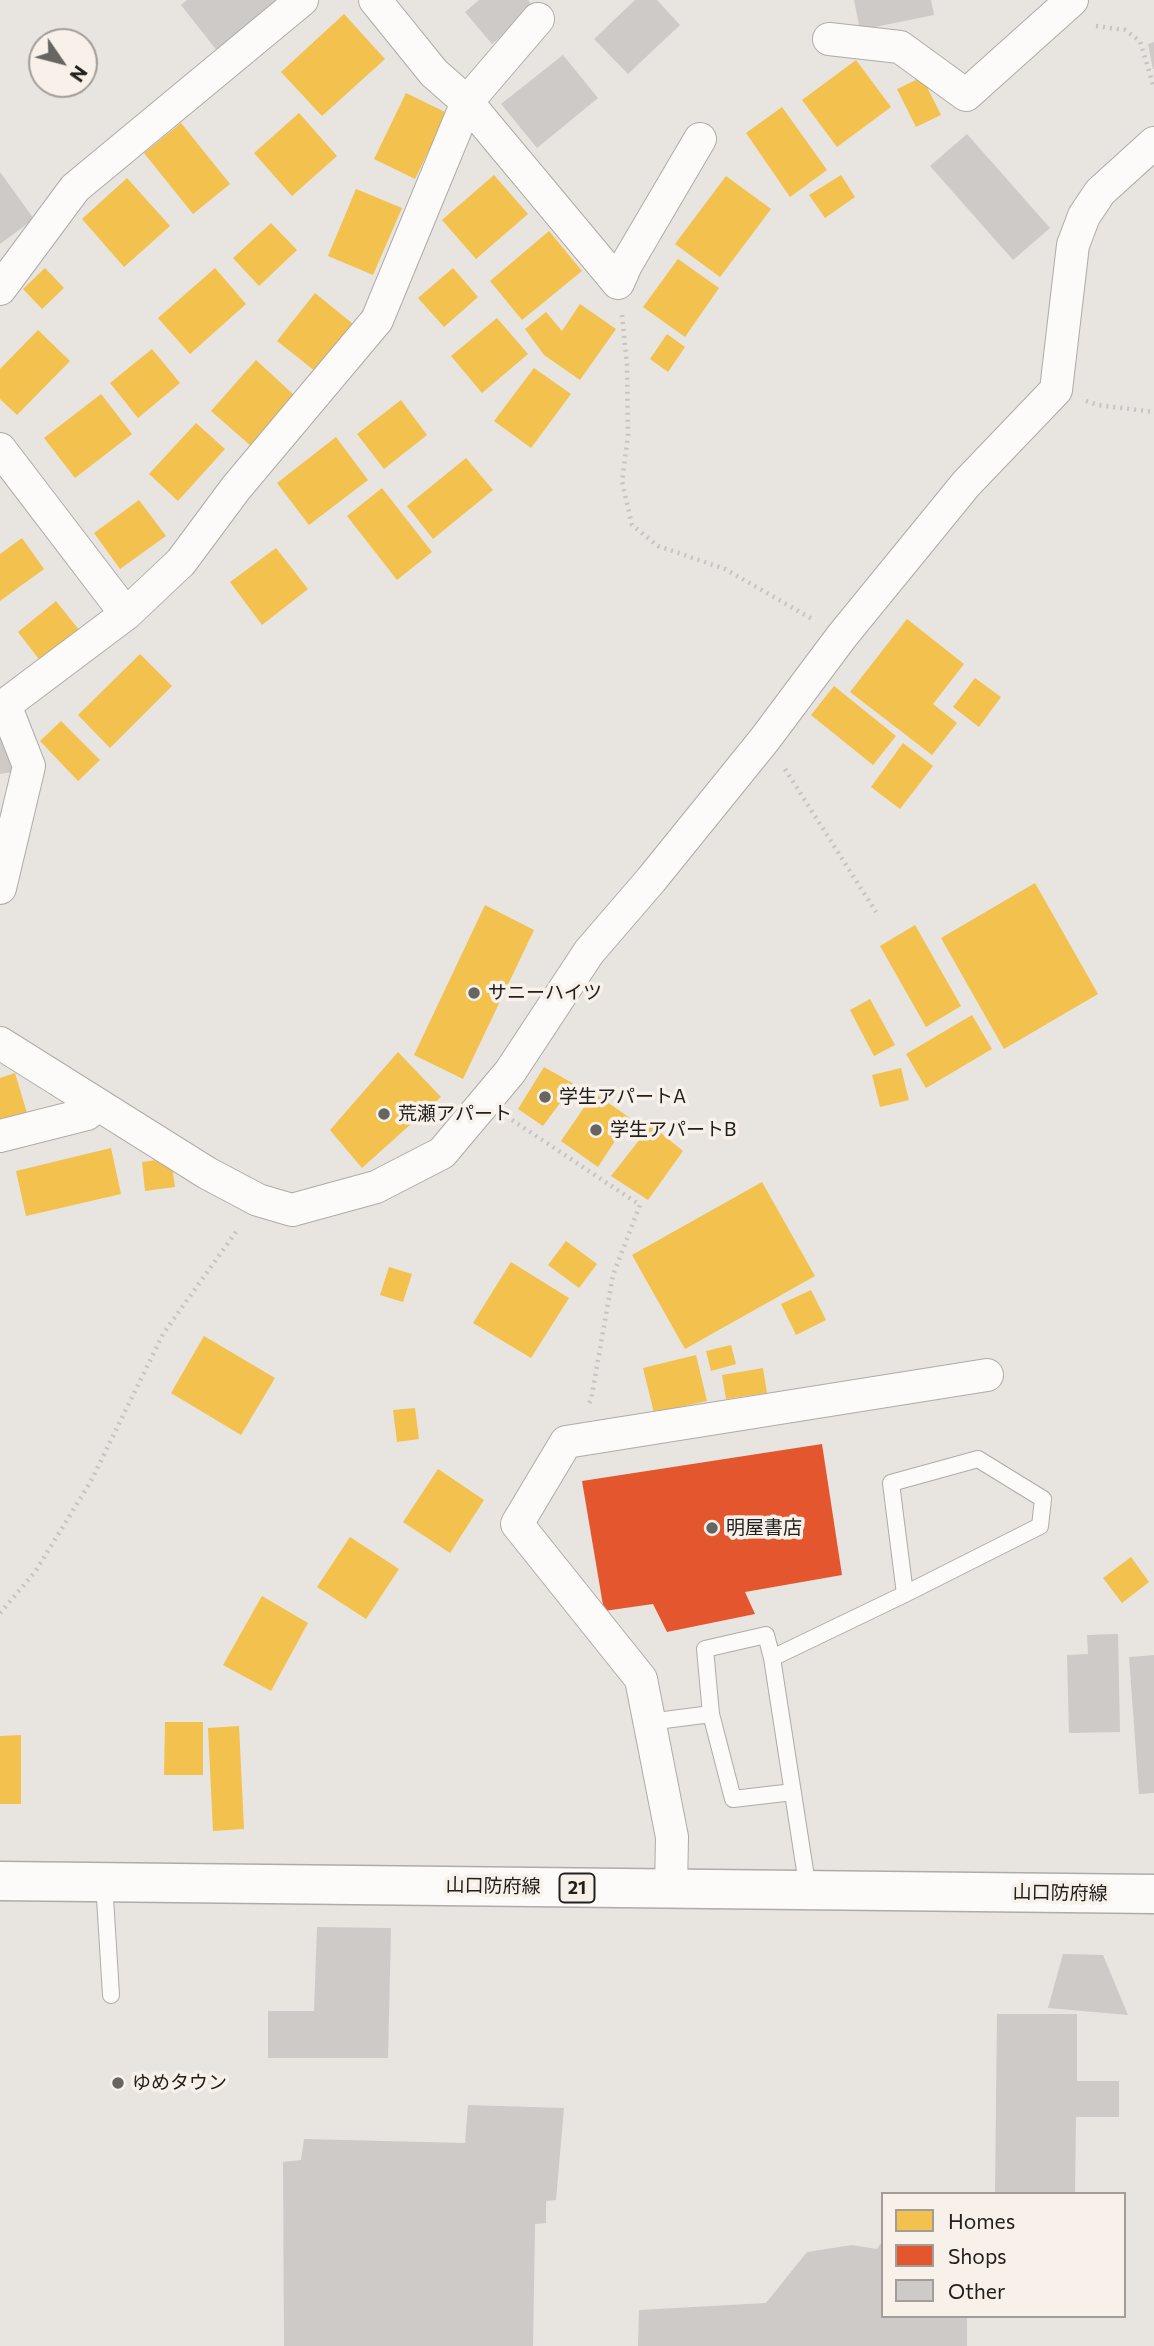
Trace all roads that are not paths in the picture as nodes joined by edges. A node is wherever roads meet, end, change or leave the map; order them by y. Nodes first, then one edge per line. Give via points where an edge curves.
1 (302, 0) edge
2 (375, 0) edge
3 (1069, 3) edge
4 (538, 19) dead end
5 (829, 39) dead end
6 (467, 102) junction
7 (700, 139) dead end
8 (1154, 143) edge
9 (0, 289) edge
10 (0, 449) edge
11 (126, 614) junction
12 (0, 888) edge
13 (0, 1043) edge
14 (97, 1104) junction
15 (0, 1136) edge
16 (987, 1376) dead end
17 (905, 1594) junction
18 (772, 1658) junction
19 (711, 1714) junction
20 (649, 1723) junction
21 (793, 1792) junction
22 (0, 1881) edge
23 (104, 1882) junction
24 (671, 1889) junction
25 (808, 1890) junction
26 (1154, 1894) edge
27 (111, 1995) dead end

1 - 9 street via 75,188
2 - 6 street via 434,73
3 - 5 street via 966,95 900,47
4 - 6 street
6 - 7 street via 618,283
6 - 11 street via 377,320 236,488 181,562
8 - 14 street via 1100,192 1084,216 1073,246 1056,390 966,484 842,636 765,739 589,952 510,1072 442,1153 376,1187 292,1210 207,1173
10 - 11 street
11 - 12 street via 5,705 29,766
13 - 14 street
14 - 15 street via 87,1114
16 - 20 street via 566,1442 517,1524 641,1679
17 - 17 lane via 1040,1526 1044,1499 978,1459 891,1483
17 - 18 lane
18 - 19 lane via 766,1635 705,1649
18 - 21 lane
19 - 20 lane
19 - 21 lane via 733,1800
20 - 24 street via 672,1837
21 - 25 lane
22 - 23 main road, 山口防府線 / 21
23 - 24 main road, 山口防府線 / 21
23 - 27 lane
24 - 25 main road, 山口防府線 / 21
25 - 26 main road, 山口防府線 / 21

